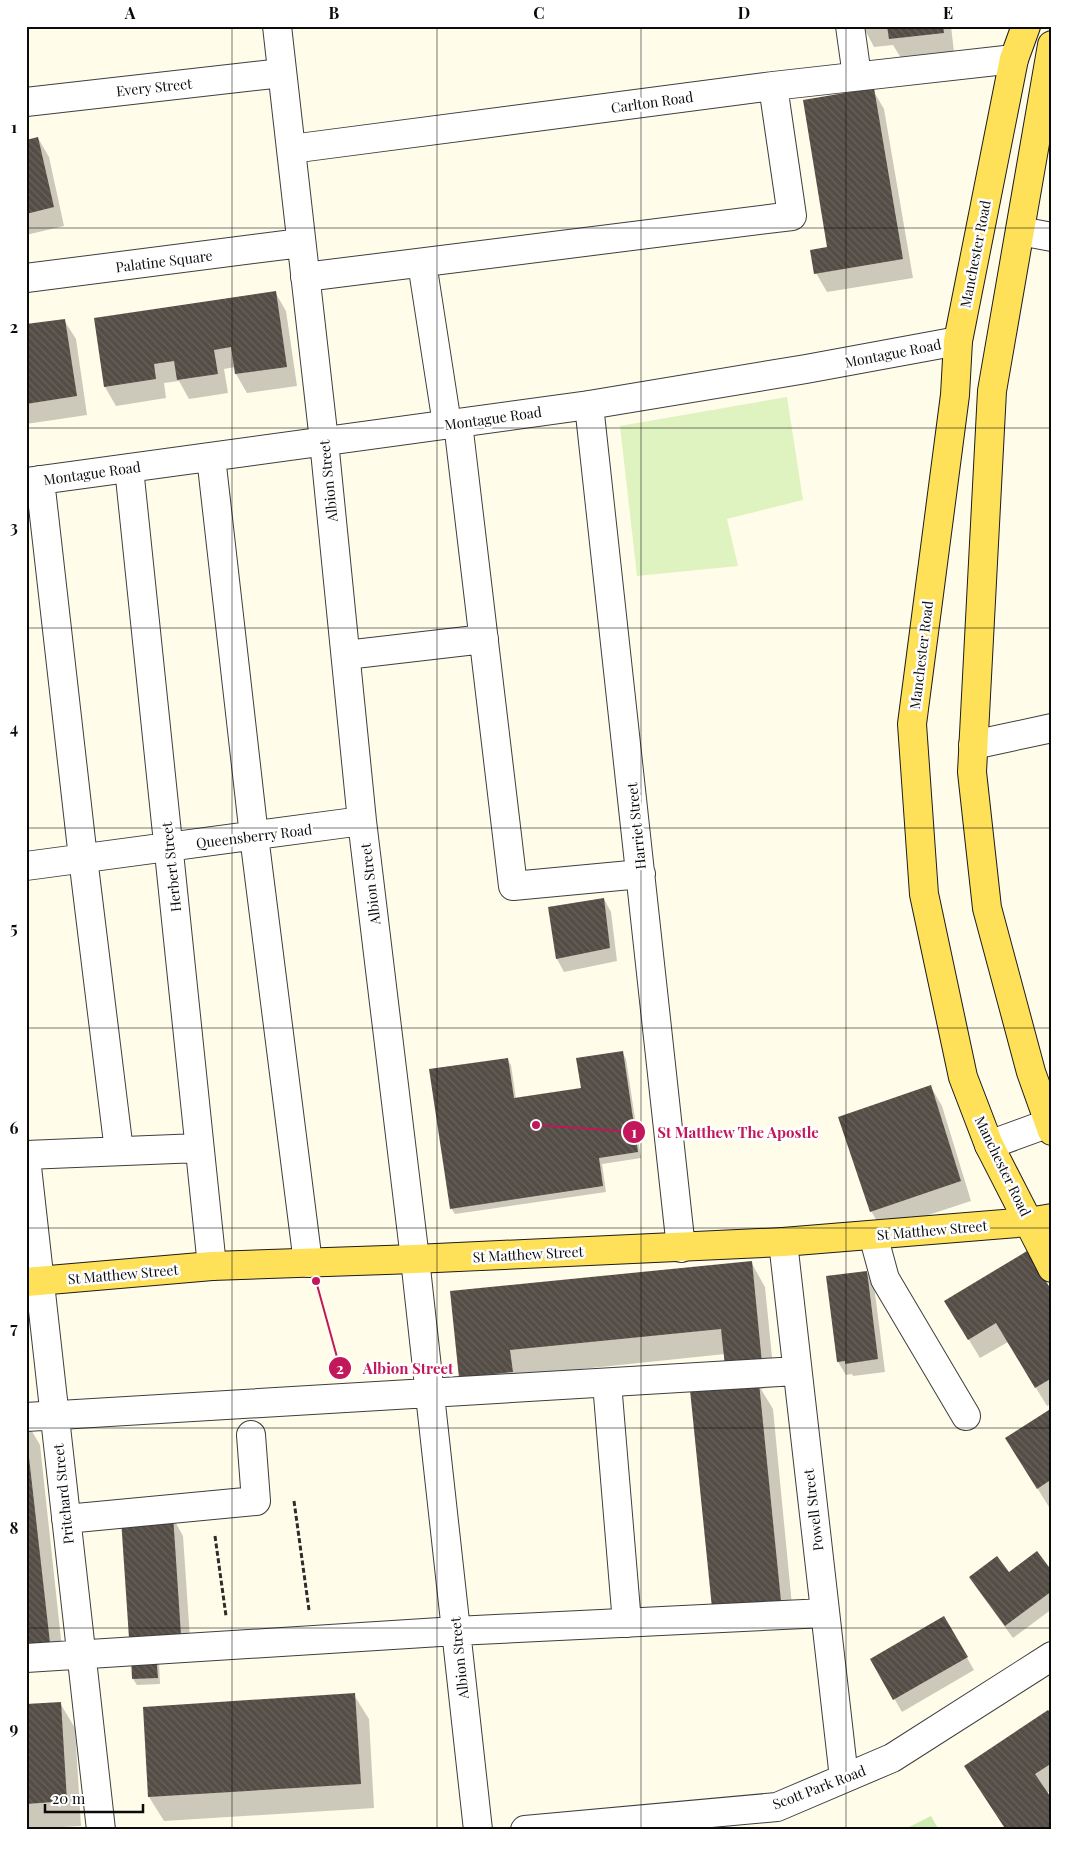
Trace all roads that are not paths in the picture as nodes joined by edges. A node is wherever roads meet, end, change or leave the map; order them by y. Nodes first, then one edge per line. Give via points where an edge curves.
1 (277, 26) edge
2 (850, 26) edge
3 (1026, 26) edge
4 (1052, 45) edge
5 (1014, 59) junction
6 (282, 73) junction
7 (857, 76) junction
8 (773, 86) junction
9 (26, 102) edge
10 (291, 149) junction
11 (1020, 231) junction
12 (1052, 237) edge
13 (302, 243) junction
14 (422, 263) junction
15 (305, 277) junction
16 (26, 278) edge
17 (958, 341) junction
18 (589, 405) junction
19 (452, 423) junction
20 (324, 441) junction
21 (211, 456) junction
22 (129, 468) junction
23 (33, 481) edge
24 (484, 639) junction
25 (346, 655) junction
26 (1052, 728) edge
27 (973, 744) junction
28 (362, 821) junction
29 (254, 836) junction
30 (169, 846) junction
31 (83, 858) junction
32 (26, 866) edge
33 (641, 874) junction
34 (1051, 1125) edge
35 (989, 1145) junction
36 (199, 1148) junction
37 (119, 1151) junction
38 (26, 1156) edge
39 (1040, 1220) edge
40 (873, 1235) junction
41 (783, 1242) junction
42 (681, 1248) junction
43 (415, 1259) junction
44 (308, 1263) junction
45 (212, 1266) junction
46 (1052, 1268) edge
47 (33, 1282) edge
48 (798, 1372) junction
49 (607, 1383) junction
50 (430, 1394) junction
51 (55, 1416) junction
52 (966, 1416) dead end
53 (26, 1417) edge
54 (251, 1434) dead end
55 (66, 1519) junction
56 (825, 1613) junction
57 (627, 1623) junction
58 (456, 1632) junction
59 (81, 1654) junction
60 (26, 1658) edge
61 (1050, 1661) edge
62 (844, 1778) junction
63 (100, 1830) edge
64 (478, 1830) edge
65 (525, 1830) edge

1 - 6 street, Albion Street
2 - 7 street
3 - 5 main road, Manchester Road
4 - 11 main road
5 - 7 street, Carlton Road
5 - 17 main road, Manchester Road
6 - 9 street, Every Street
6 - 10 street, Albion Street
7 - 8 street, Carlton Road
8 - 10 street, Carlton Road
8 - 14 street via 792,216
10 - 13 street, Albion Street
11 - 12 street
11 - 27 main road via 992,391
13 - 15 street, Albion Street
13 - 16 street, Palatine Square
14 - 15 street
14 - 19 street
15 - 20 street, Albion Street
17 - 18 street, Montague Road
17 - 35 main road, Manchester Road via 912,724 924,894 963,1077
18 - 19 street, Montague Road
18 - 33 street, Harriet Street
19 - 20 street, Montague Road
19 - 24 street
20 - 21 street, Montague Road
20 - 25 street, Albion Street
21 - 22 street, Montague Road
21 - 29 street
22 - 23 street, Montague Road
22 - 30 street, Herbert Street
23 - 31 street
24 - 25 street
24 - 33 street via 513,886
25 - 28 street, Albion Street
26 - 27 street
27 - 34 main road via 972,772 987,908 1031,1072
28 - 29 street, Queensberry Road
28 - 43 street, Albion Street
29 - 30 street, Queensberry Road
29 - 44 street
30 - 31 street, Queensberry Road
30 - 36 street, Herbert Street
31 - 32 street, Queensberry Road
31 - 37 street
33 - 42 street, Harriet Street
34 - 35 street
35 - 39 main road, Manchester Road
36 - 37 street
36 - 45 street, Herbert Street
37 - 38 street
38 - 47 street, Pritchard Street
39 - 40 main road, St Matthew Street
39 - 46 main road, Manchester Road
40 - 41 main road, St Matthew Street
40 - 52 street via 885,1279
41 - 42 main road, St Matthew Street
41 - 48 street, Powell Street
42 - 43 main road, St Matthew Street
43 - 44 main road, St Matthew Street
43 - 50 street, Albion Street
44 - 45 main road, St Matthew Street
45 - 47 main road, St Matthew Street
47 - 51 street, Pritchard Street
48 - 49 street
48 - 56 street, Powell Street
49 - 50 street
49 - 57 street
50 - 51 street
50 - 58 street, Albion Street
51 - 53 street
51 - 55 street, Pritchard Street
54 - 55 street via 256,1501
55 - 59 street, Pritchard Street
56 - 57 street
56 - 62 street, Powell Street
57 - 58 street
58 - 59 street
58 - 64 street, Albion Street
59 - 60 street
59 - 63 street, Pritchard Street
61 - 62 street, Scott Park Road via 892,1758
62 - 65 street, Scott Park Road via 777,1807

